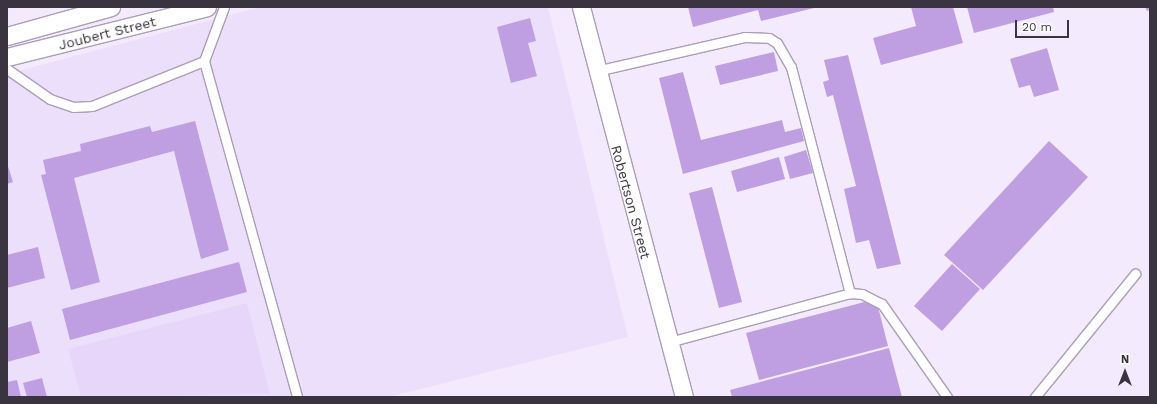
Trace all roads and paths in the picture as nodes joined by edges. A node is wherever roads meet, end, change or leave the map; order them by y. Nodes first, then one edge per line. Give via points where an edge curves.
1 (111, 7) edge
2 (207, 7) edge
3 (224, 7) edge
4 (581, 7) edge
5 (85, 11) edge
6 (7, 36) edge
7 (94, 37) junction
8 (7, 58) edge
9 (204, 61) junction
10 (7, 69) edge
11 (596, 71) junction
12 (1135, 274) dead end
13 (850, 293) junction
14 (669, 342) junction
15 (297, 397) edge
16 (684, 397) edge
17 (947, 397) edge
18 (1035, 397) edge

1 - 5 street, Joubert Street
2 - 7 street, Joubert Street
3 - 9 lane
4 - 11 street, Robertson Street
5 - 6 street, Joubert Street
5 - 7 street
7 - 8 street, Joubert Street
9 - 10 lane via 83,107 50,99
9 - 15 lane
11 - 13 lane via 744,37 769,38 777,43 791,67
11 - 14 street, Robertson Street
12 - 18 lane
13 - 14 lane
13 - 17 lane via 869,296 882,304
14 - 16 street, Robertson Street

